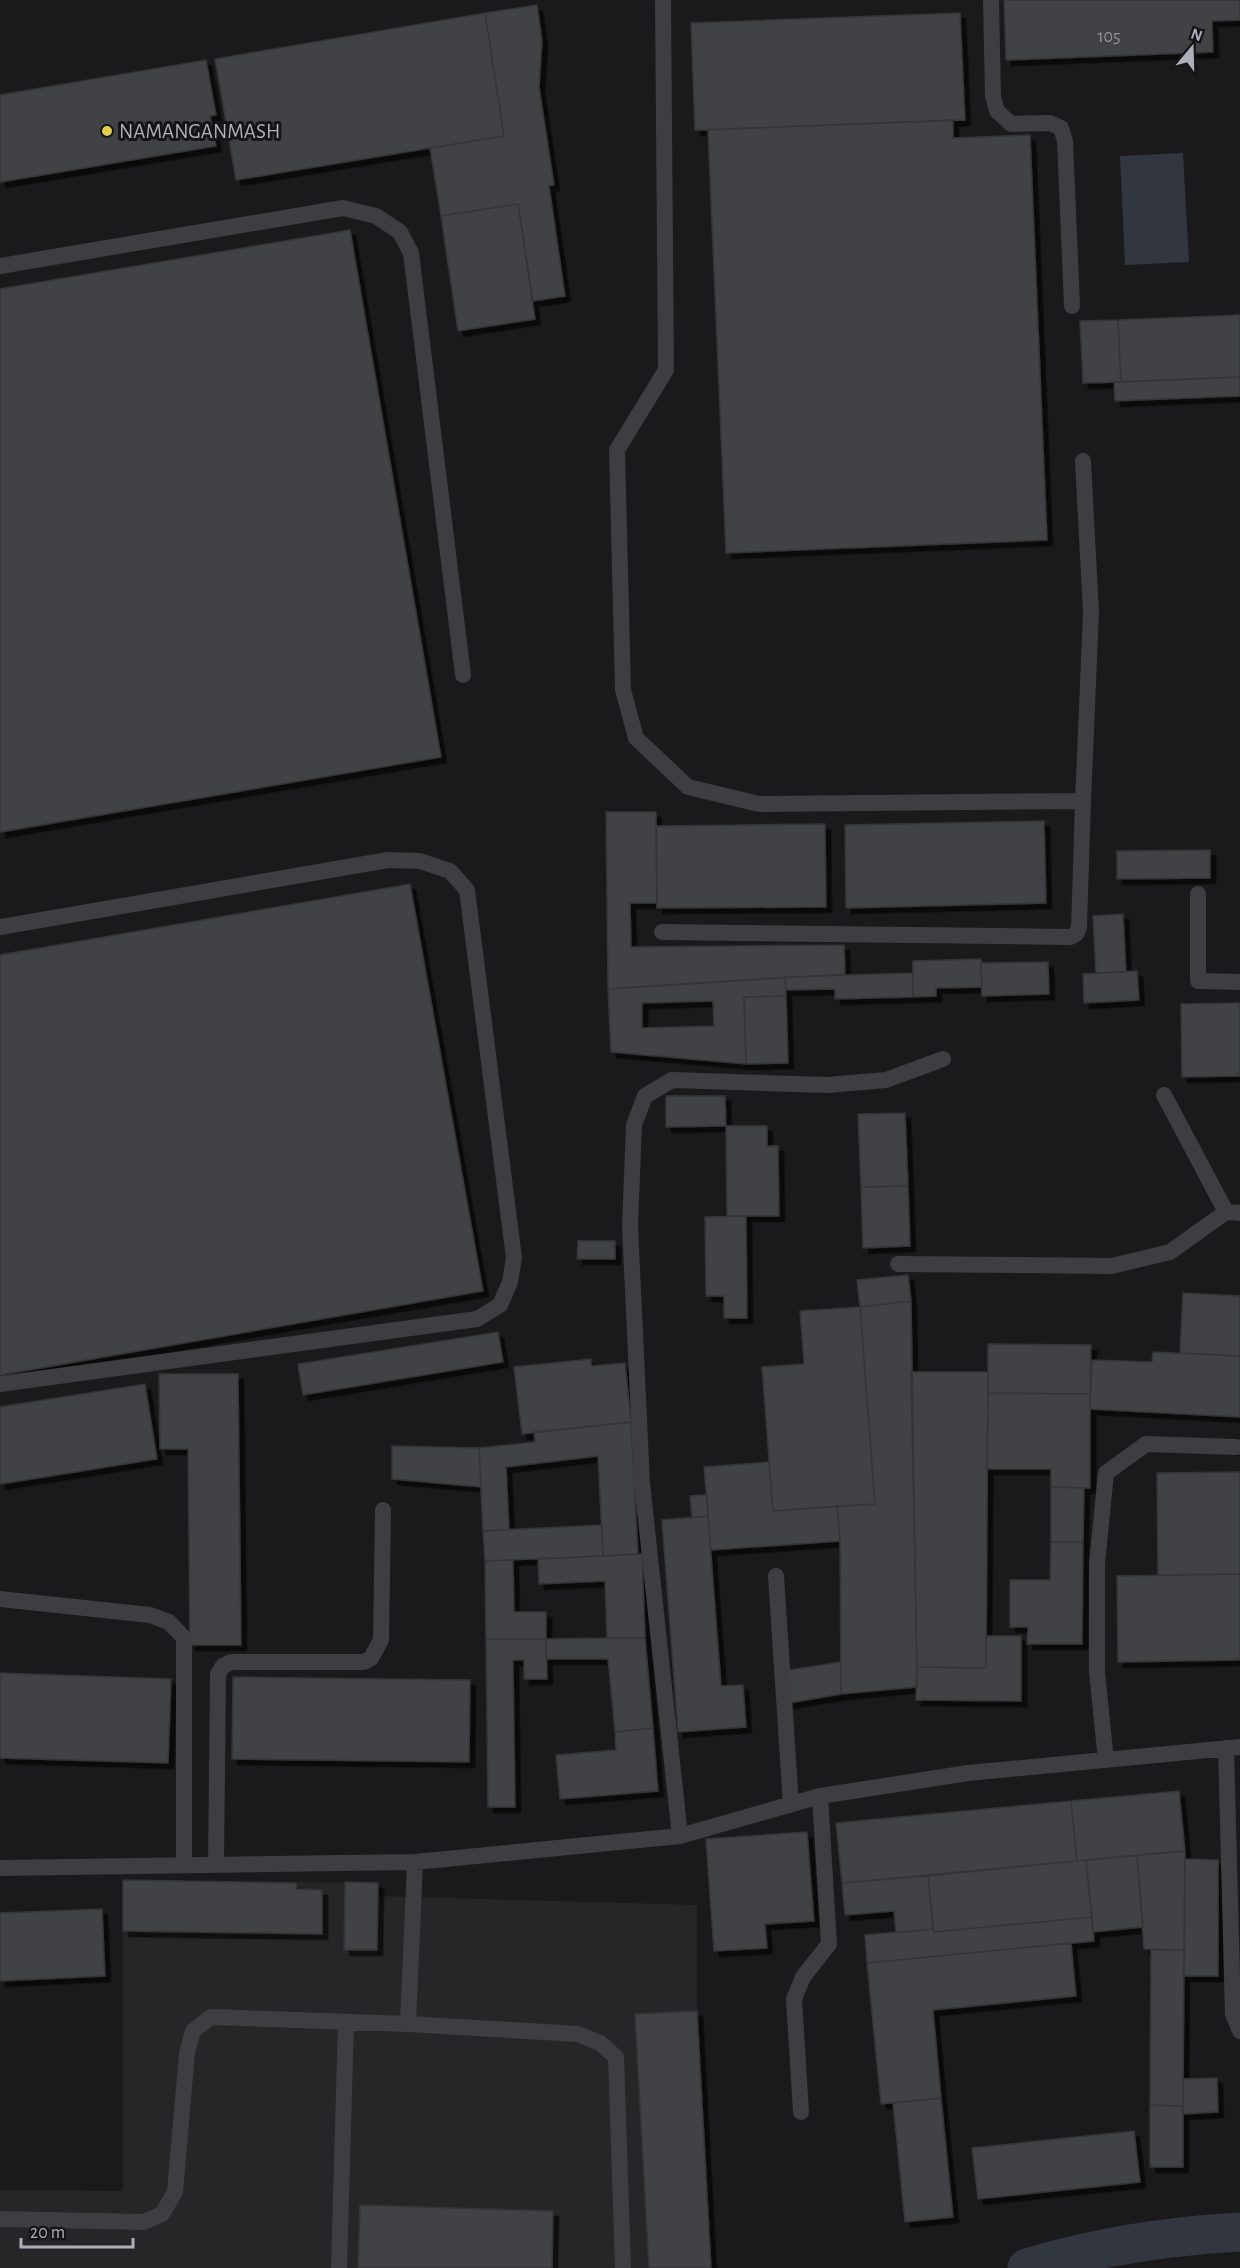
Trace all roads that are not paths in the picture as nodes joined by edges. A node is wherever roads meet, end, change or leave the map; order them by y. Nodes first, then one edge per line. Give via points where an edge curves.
1 (663, 0) edge
2 (991, 0) edge
3 (0, 266) edge
4 (1072, 306) dead end
5 (1083, 461) dead end
6 (463, 675) dead end
7 (1083, 801) junction
8 (1198, 894) dead end
9 (0, 927) edge
10 (662, 932) dead end
11 (1240, 982) edge
12 (943, 1059) dead end
13 (1164, 1095) dead end
14 (1233, 1212) edge
15 (898, 1264) dead end
16 (0, 1384) edge
17 (1236, 1447) dead end
18 (383, 1510) dead end
19 (776, 1575) dead end
20 (0, 1599) edge
21 (1233, 1748) edge
22 (1106, 1760) junction
23 (820, 1796) junction
24 (791, 1805) junction
25 (680, 1836) junction
26 (415, 1862) junction
27 (184, 1865) junction
28 (216, 1865) junction
29 (0, 1868) edge
30 (346, 2022) junction
31 (408, 2024) junction
32 (1240, 2031) edge
33 (801, 2112) dead end
34 (0, 2219) edge
35 (339, 2268) edge
36 (623, 2268) edge

1 - 7 lane via 666,370 617,450 623,690 636,738 688,787 759,804
2 - 4 lane via 993,96 997,111 1011,124 1050,123 1060,128 1065,141
3 - 6 lane via 343,208 376,216 400,232 411,253
5 - 7 lane via 1091,613
7 - 10 lane via 1079,927 1071,937
8 - 11 lane via 1198,981
9 - 16 lane via 388,860 420,861 450,871 467,890 514,1257 510,1282 500,1305 477,1319
12 - 25 lane via 886,1080 827,1084 672,1080 645,1096 634,1125 630,1226 642,1483
13 - 14 lane
14 - 15 lane via 1170,1252 1112,1266
17 - 22 lane via 1146,1444 1106,1473 1097,1564 1097,1672
18 - 28 lane via 381,1640 371,1658 364,1662 231,1662 218,1674
19 - 24 lane
20 - 27 lane via 150,1615 169,1622 184,1638
21 - 22 lane
21 - 32 lane via 1233,2014
22 - 23 lane via 968,1773
23 - 24 lane
23 - 33 lane via 829,1944 803,1977 794,1999
24 - 25 lane
25 - 26 lane
26 - 28 lane
26 - 31 lane
27 - 28 lane
27 - 29 lane
30 - 31 lane
30 - 34 lane via 211,2017 193,2031 187,2053 175,2192 162,2214 144,2222
30 - 35 lane
31 - 36 lane via 578,2034 600,2043 616,2057

